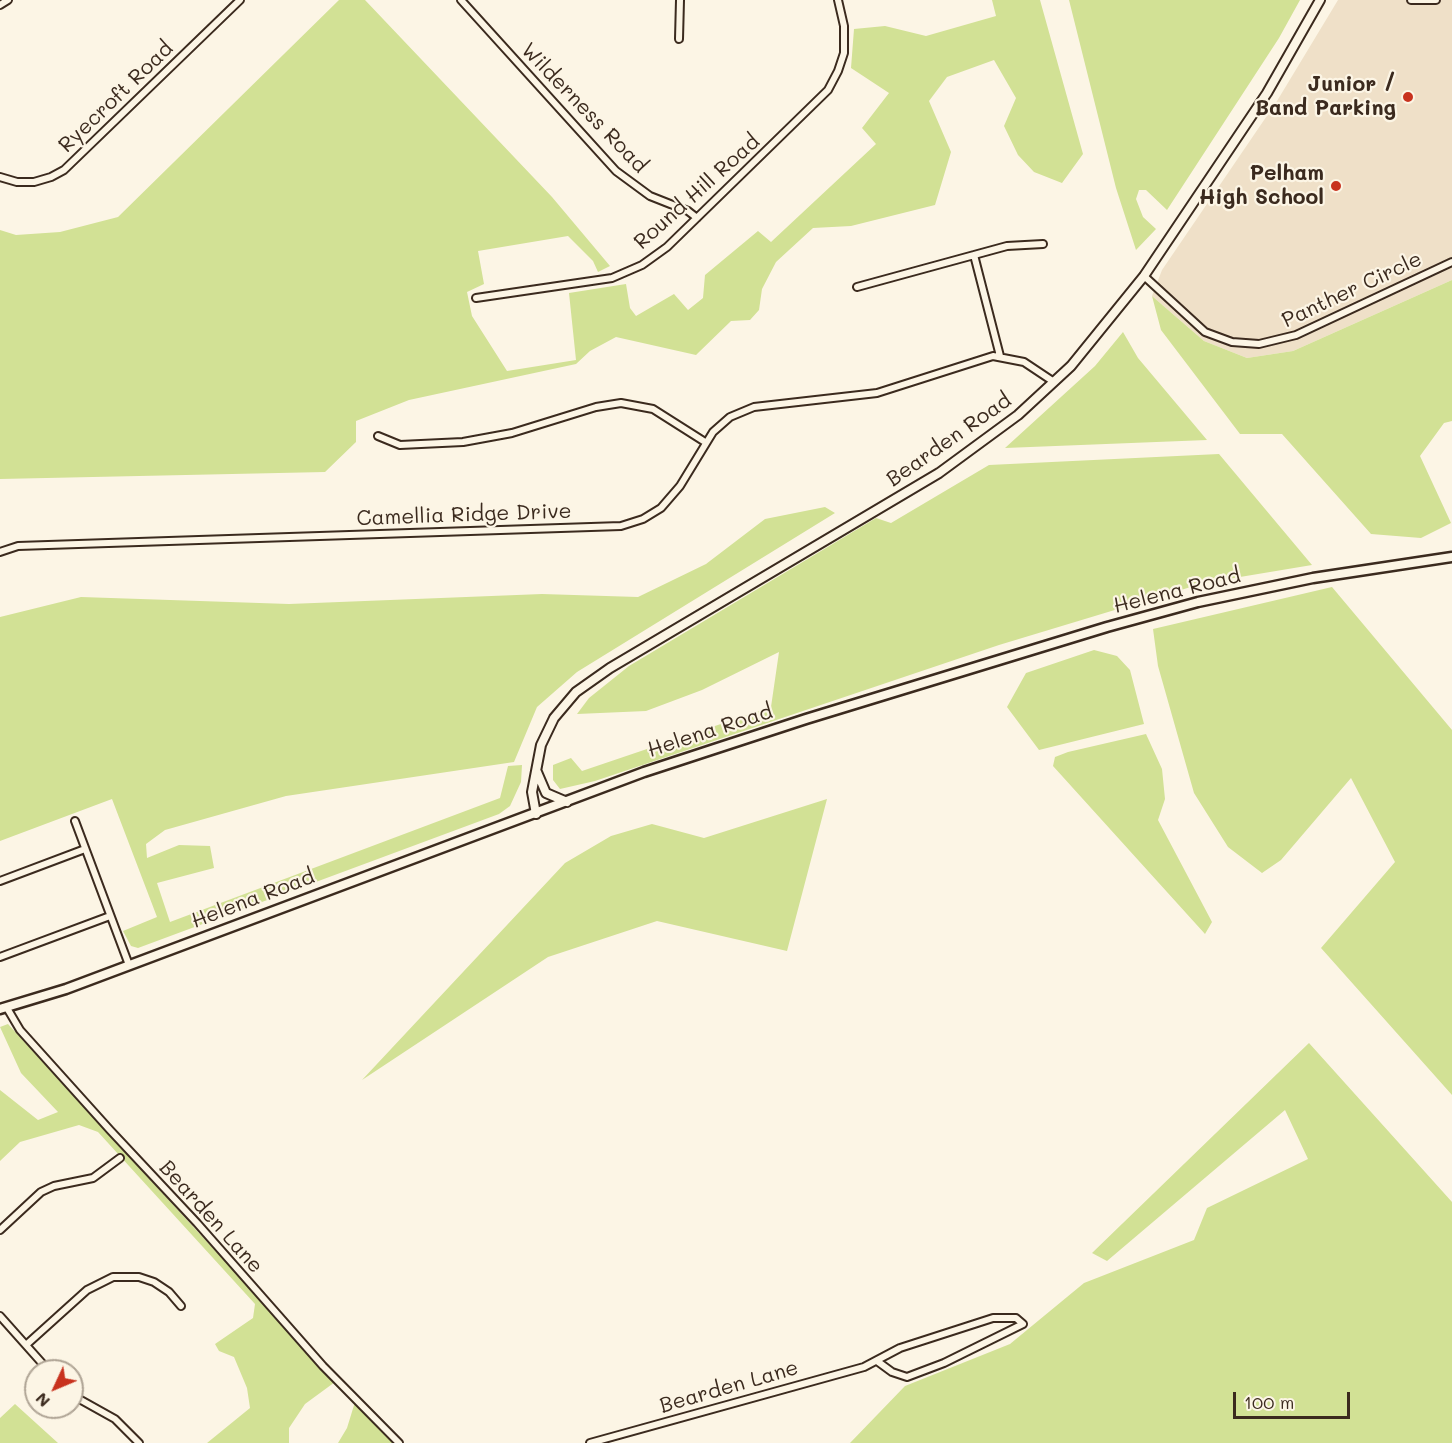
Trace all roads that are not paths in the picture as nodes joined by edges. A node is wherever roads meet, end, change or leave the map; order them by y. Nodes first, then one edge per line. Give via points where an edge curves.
1 (8, 0) edge
2 (240, 0) edge
3 (461, 0) edge
4 (680, 0) edge
5 (838, 0) edge
6 (1320, 0) edge
7 (1411, 0) edge
8 (1436, 0) edge
9 (0, 5) edge
10 (679, 39) dead end
11 (0, 177) edge
12 (697, 218) junction
13 (1044, 244) dead end
14 (974, 255) junction
15 (1452, 262) edge
16 (1144, 276) junction
17 (856, 286) dead end
18 (476, 298) dead end
19 (1000, 356) junction
20 (1054, 382) junction
21 (378, 436) dead end
22 (705, 442) junction
23 (0, 552) edge
24 (1452, 557) edge
25 (536, 766) junction
26 (567, 802) junction
27 (536, 814) junction
28 (75, 821) dead end
29 (85, 849) junction
30 (0, 881) edge
31 (110, 916) junction
32 (0, 957) edge
33 (129, 965) junction
34 (3, 1009) edge
35 (120, 1158) dead end
36 (0, 1230) edge
37 (181, 1306) dead end
38 (0, 1316) edge
39 (26, 1345) junction
40 (38, 1359) edge
41 (877, 1361) junction
42 (84, 1402) edge
43 (139, 1443) edge
44 (399, 1443) edge
45 (590, 1443) edge

1 - 9 street
2 - 11 street, Ryecroft Road via 64,170 34,182
3 - 12 street, Wilderness Road via 616,171 650,196
4 - 10 street
5 - 12 street, Round Hill Road via 845,40 834,81 806,114
6 - 16 street, Bearden Road via 1276,78
7 - 8 street
12 - 18 street, Round Hill Road via 655,256 627,273 592,282
13 - 14 street via 1007,246
14 - 17 street
14 - 19 street
15 - 16 street, Panther Circle via 1270,344 1232,342 1205,332
16 - 20 street, Bearden Road via 1107,325
19 - 20 street via 1024,362
19 - 22 street, Camellia Ridge Drive via 981,358 877,393 754,407 730,417
20 - 25 street, Bearden Road via 995,433 916,488 584,686 550,725
21 - 22 street via 400,445 463,442 621,404 653,409
22 - 23 street, Camellia Ridge Drive via 669,501 643,519 621,526 18,546
24 - 26 main road, Helena Road via 1293,582 1164,610 773,729
25 - 26 street via 546,793
25 - 27 street, Bearden Road via 532,800
26 - 27 main road, Helena Road
27 - 33 main road, Helena Road
28 - 29 street
29 - 30 street
29 - 31 street
31 - 32 street
31 - 33 street
33 - 34 main road, Helena Road
34 - 44 street, Bearden Lane via 322,1366
35 - 36 street via 93,1178 41,1192
37 - 39 street via 154,1282 138,1277 113,1277 87,1290
38 - 39 street
39 - 40 street
41 - 41 street, Bearden Lane via 907,1377 1023,1324 1010,1317 993,1318 900,1348
41 - 45 street, Bearden Lane
42 - 43 street via 115,1419

